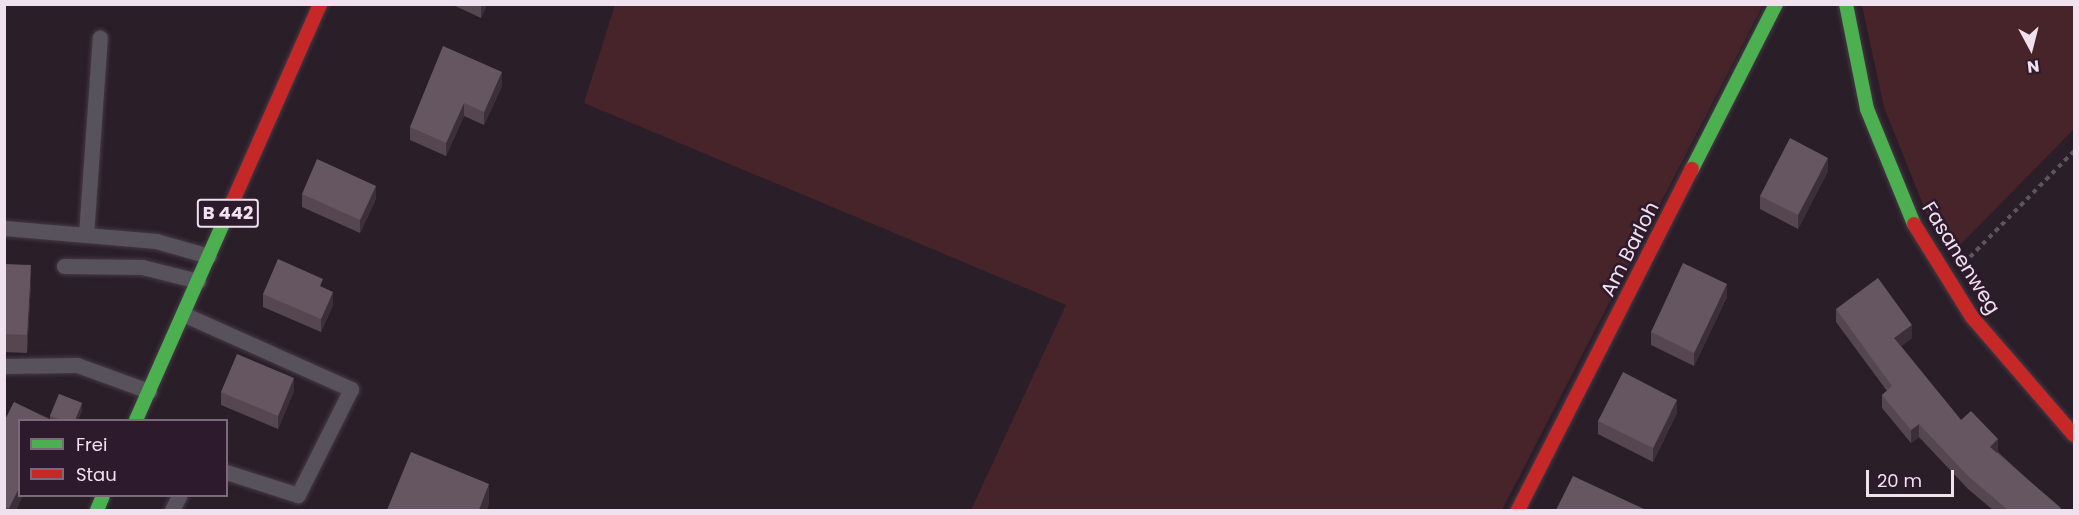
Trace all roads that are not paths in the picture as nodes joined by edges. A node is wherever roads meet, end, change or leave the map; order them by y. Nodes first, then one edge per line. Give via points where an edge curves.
1 (320, 4) edge
2 (1776, 4) edge
3 (1846, 4) edge
4 (100, 37) dead end
5 (4, 228) edge
6 (86, 235) junction
7 (209, 256) junction
8 (64, 266) dead end
9 (198, 281) junction
10 (183, 314) junction
11 (4, 366) edge
12 (149, 391) junction
13 (136, 419) edge
14 (2074, 435) edge
15 (228, 473) edge
16 (1518, 510) edge

1 - 7 street, B 442
2 - 16 street, Am Barloh
3 - 14 street, Fasanenweg via 1867,109 1911,220 1972,317
4 - 6 lane
5 - 6 lane
6 - 7 lane via 156,241
7 - 9 street, B 442
8 - 9 lane via 142,267
9 - 10 street, B 442
10 - 12 street, B 442
10 - 15 lane via 351,389 298,495
11 - 12 lane via 77,365
12 - 13 street, B 442

